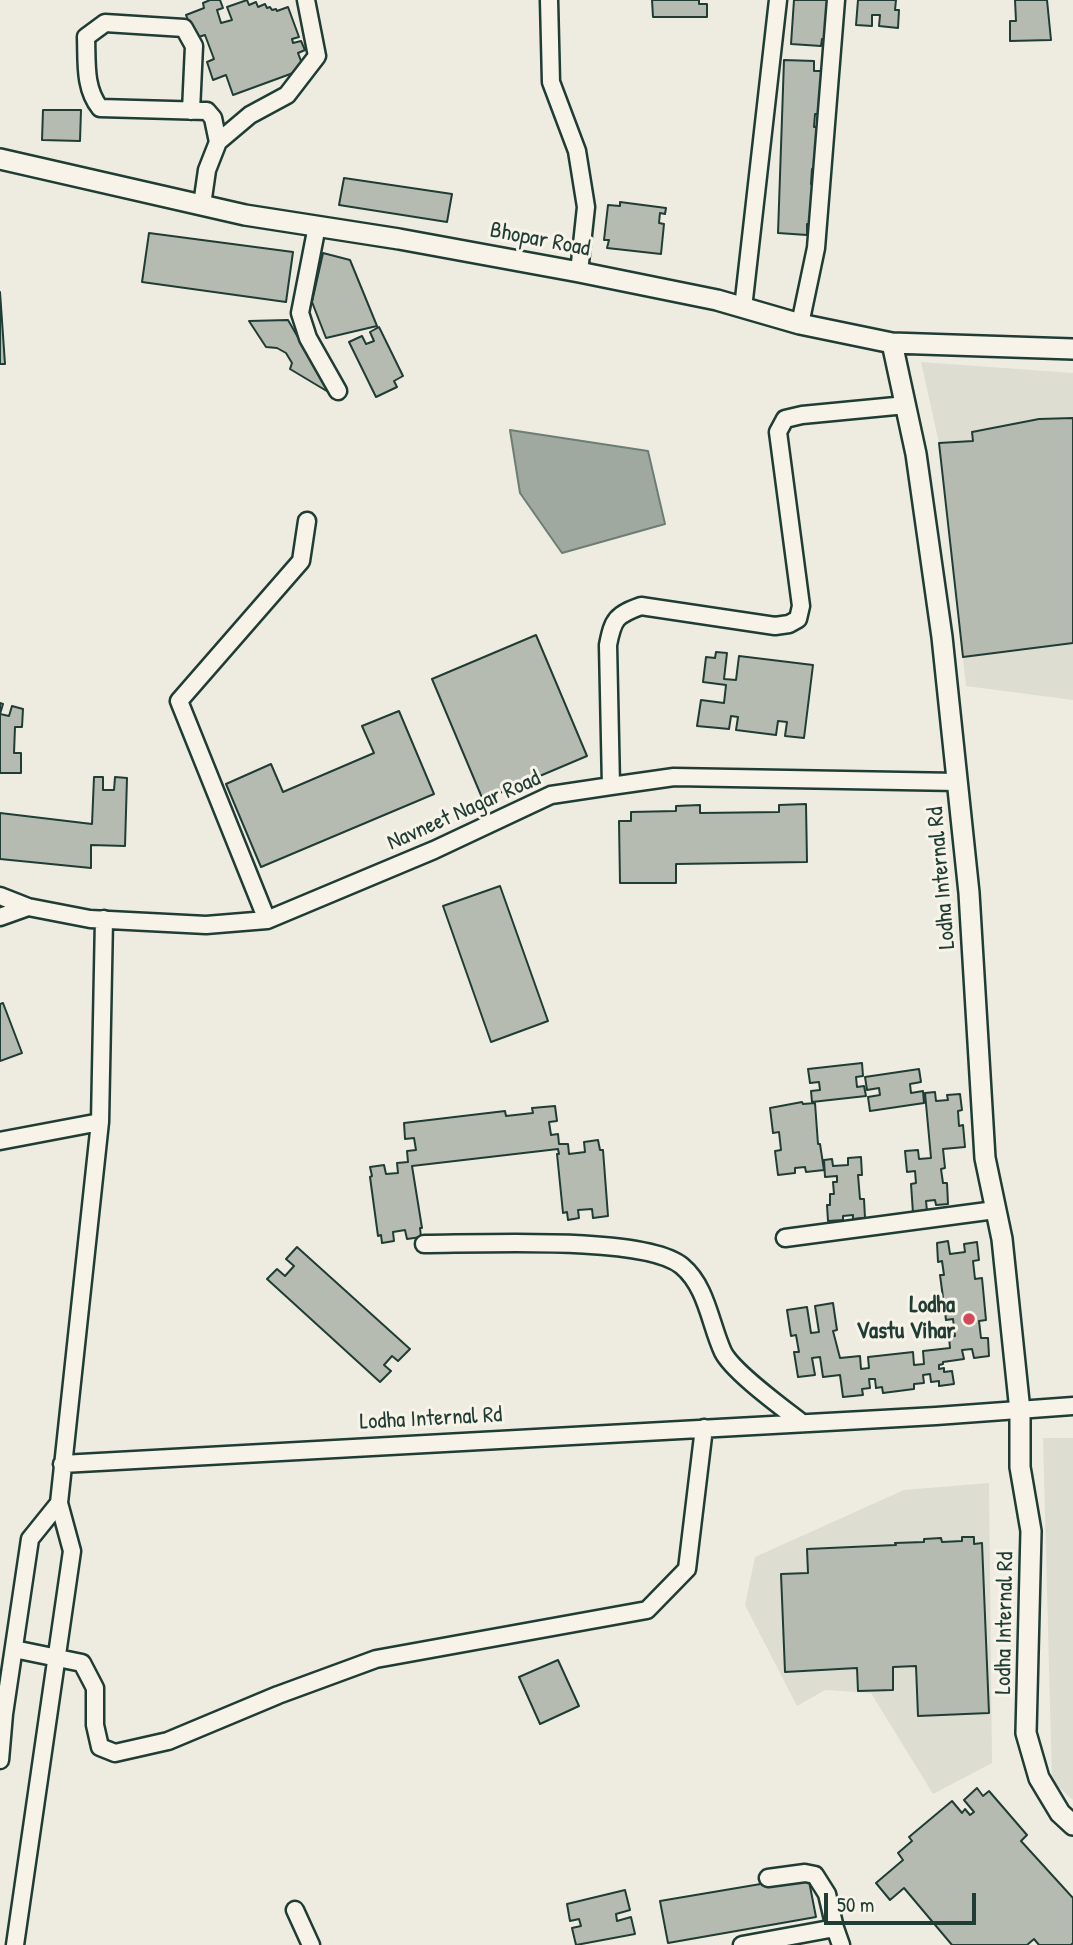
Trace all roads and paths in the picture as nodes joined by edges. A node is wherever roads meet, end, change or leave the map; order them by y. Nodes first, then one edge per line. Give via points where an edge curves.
1 (306, 0) edge
2 (549, 0) edge
3 (778, 0) edge
4 (836, 0) edge
5 (191, 111) junction
6 (218, 142) junction
7 (0, 159) edge
8 (202, 205) junction
9 (317, 226) junction
10 (579, 272) junction
11 (743, 308) junction
12 (800, 324) junction
13 (892, 343) junction
14 (1073, 349) edge
15 (338, 391) dead end
16 (906, 405) junction
17 (307, 521) dead end
18 (958, 782) junction
19 (611, 786) junction
20 (0, 896) edge
21 (28, 907) junction
22 (0, 917) edge
23 (104, 919) junction
24 (267, 920) junction
25 (100, 1122) junction
26 (0, 1142) edge
27 (995, 1210) junction
28 (785, 1238) dead end
29 (424, 1244) dead end
30 (1073, 1406) edge
31 (1020, 1411) junction
32 (802, 1423) junction
33 (704, 1428) junction
34 (62, 1464) junction
35 (60, 1503) junction
36 (13, 1649) junction
37 (57, 1658) junction
38 (0, 1760) edge
39 (1073, 1825) edge
40 (768, 1878) dead end
41 (295, 1910) dead end
42 (835, 1928) junction
43 (15, 1945) edge
44 (311, 1945) edge
45 (742, 1945) edge
46 (841, 1945) edge

1 - 6 street via 317,56 287,95
2 - 10 street via 551,82 577,151 586,207
3 - 11 street
4 - 12 street via 816,248
5 - 5 street via 100,108 88,84 86,37 105,23 184,28 194,46
5 - 6 street via 207,111
6 - 8 street via 207,170
7 - 8 street, Bhopar Road
8 - 9 street, Bhopar Road
9 - 10 street, Bhopar Road
9 - 15 street via 300,313 308,338
10 - 11 street, Bhopar Road
11 - 12 street, Bhopar Road
12 - 13 street, Bhopar Road
13 - 14 street, Bhopar Road
13 - 16 street, Lodha Internal Rd
16 - 18 street, Lodha Internal Rd via 942,637
16 - 19 street via 802,415 785,419 778,432 801,606 798,619 775,626 641,606 620,614 611,627 608,645
17 - 24 street via 301,561 179,701
18 - 19 street, Navneet Nagar Road via 674,777
18 - 27 street, Lodha Internal Rd via 985,1158
19 - 24 street, Navneet Nagar Road via 551,795
20 - 21 street
21 - 22 street, Navneet Nagar Road
21 - 23 street, Navneet Nagar Road
23 - 24 street, Navneet Nagar Road via 206,925
23 - 25 street
25 - 26 street
25 - 34 street
27 - 28 street
27 - 31 street, Lodha Internal Rd
29 - 32 street via 593,1244 648,1251 682,1265 701,1289 724,1354
30 - 31 street
31 - 32 street, Lodha Internal Rd
31 - 39 street, Lodha Internal Rd via 1020,1467 1031,1531 1026,1733 1039,1779 1059,1813
32 - 33 street, Lodha Internal Rd
33 - 34 street, Lodha Internal Rd
33 - 37 street via 687,1569 647,1610 376,1659 168,1741 115,1753 100,1747 95,1688 82,1663
34 - 35 street
35 - 36 street via 30,1539
35 - 37 street via 72,1551
36 - 37 street
36 - 38 street
37 - 43 street
40 - 42 street via 816,1875 827,1894
41 - 44 street
42 - 45 street
42 - 46 street

